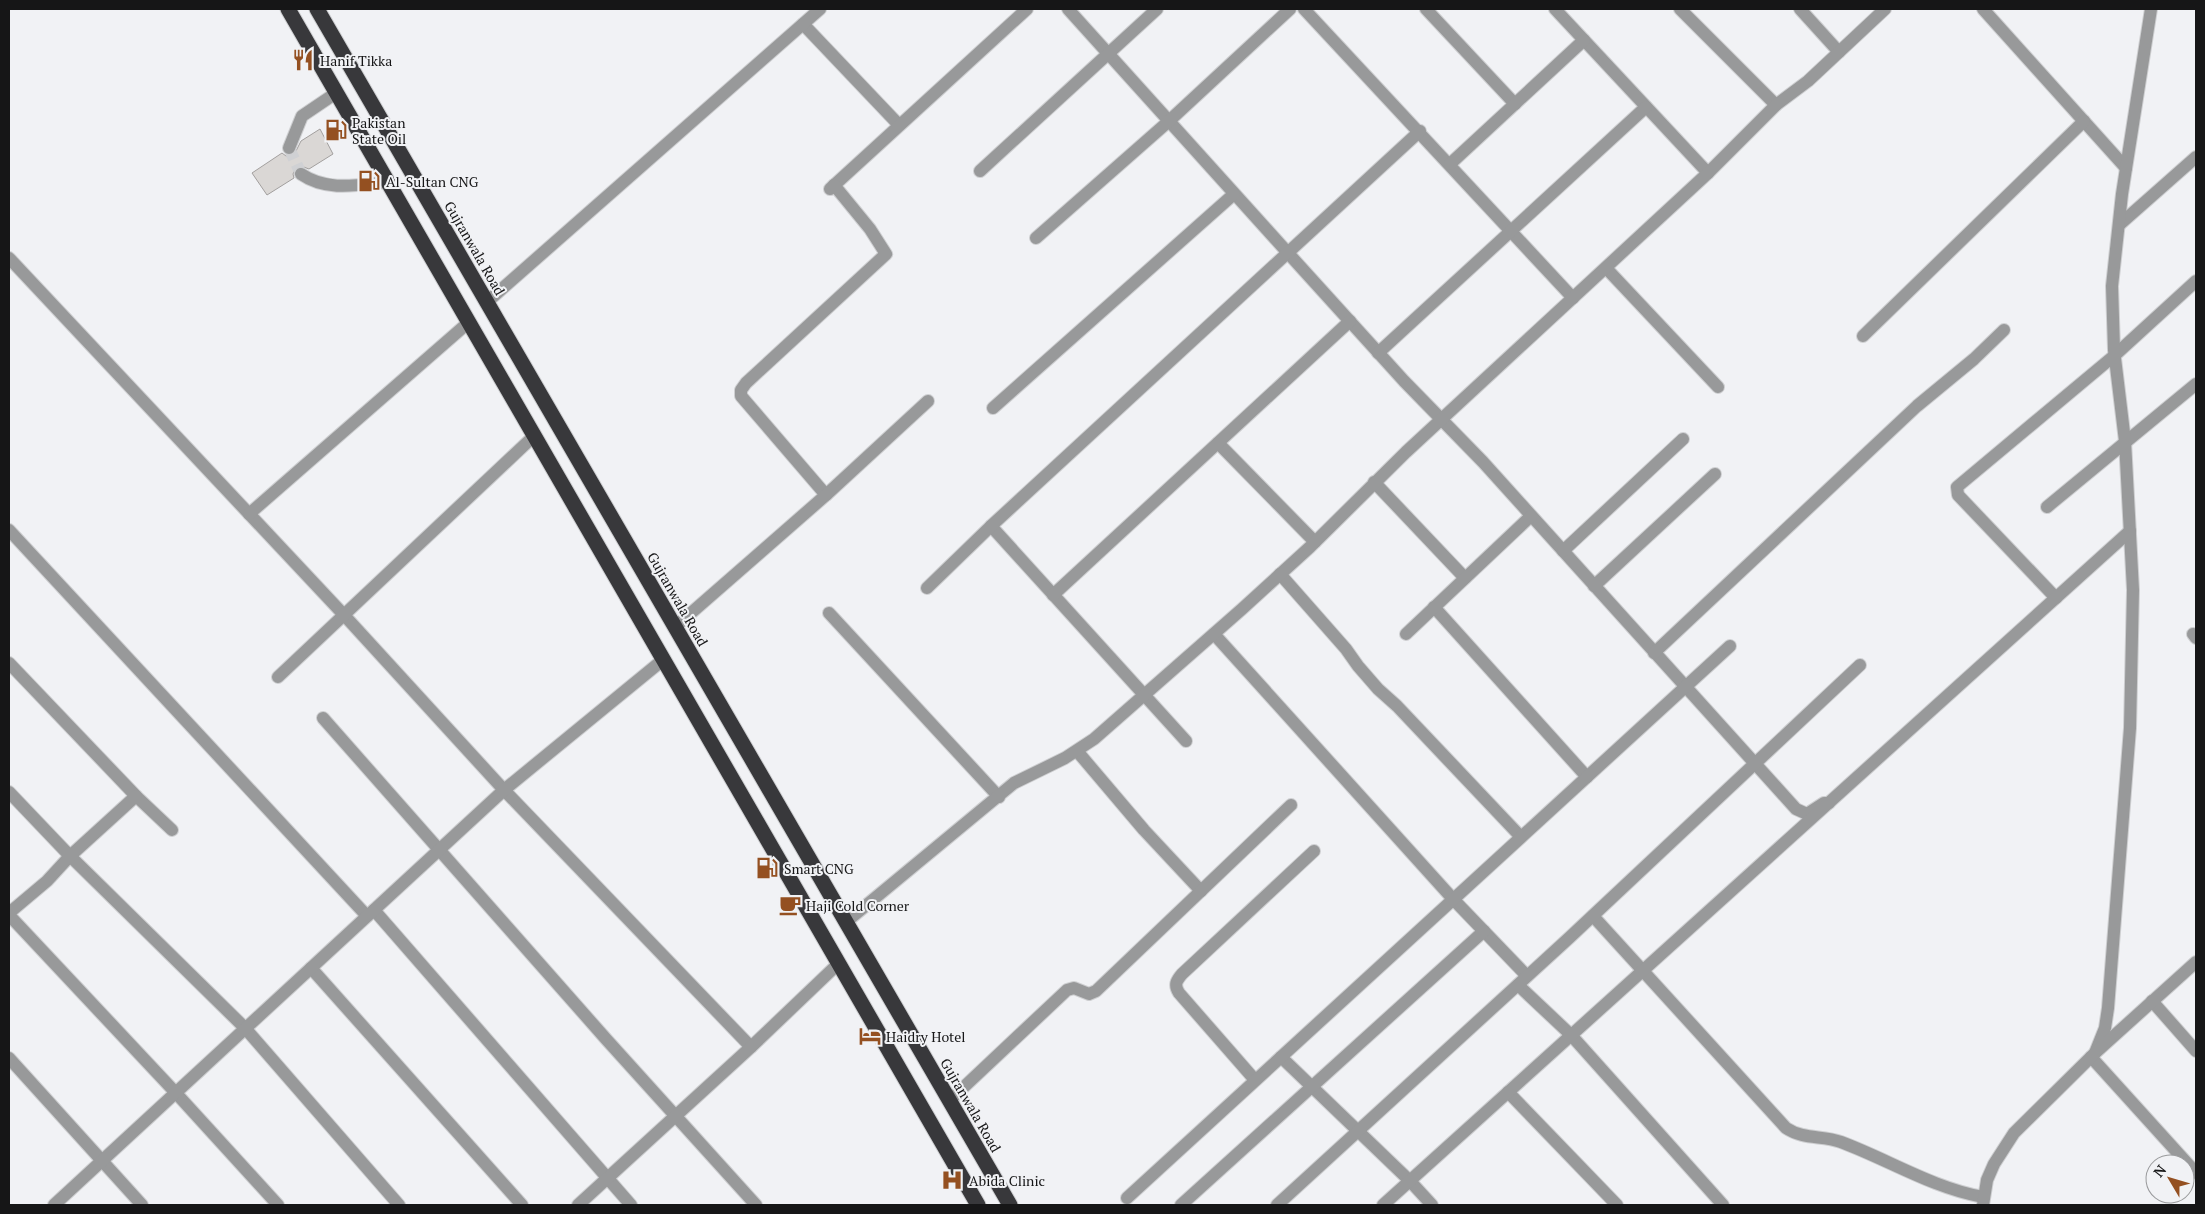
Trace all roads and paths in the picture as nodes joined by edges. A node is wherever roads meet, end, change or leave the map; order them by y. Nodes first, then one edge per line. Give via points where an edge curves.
1 (288, 9) edge
2 (317, 9) edge
3 (820, 9) edge
4 (1028, 9) edge
5 (1068, 9) edge
6 (1157, 9) edge
7 (1290, 9) edge
8 (1304, 9) edge
9 (1426, 9) edge
10 (1555, 9) edge
11 (1680, 9) edge
12 (1800, 9) edge
13 (1885, 9) edge
14 (1983, 9) edge
15 (2151, 9) edge
16 (803, 24) junction
17 (1584, 40) junction
18 (1839, 52) junction
19 (1108, 53) junction
20 (359, 81) junction
21 (336, 93) junction
22 (1515, 104) junction
23 (1776, 105) junction
24 (1646, 106) junction
25 (1169, 121) junction
26 (2084, 122) junction
27 (899, 126) junction
28 (1420, 131) junction
29 (289, 148) dead end
30 (2196, 157) edge
31 (1450, 164) junction
32 (2126, 168) junction
33 (980, 171) dead end
34 (1708, 173) junction
35 (301, 174) tunnel mouth
36 (388, 182) junction
37 (1234, 194) junction
38 (2119, 224) junction
39 (1511, 230) junction
40 (1036, 238) dead end
41 (1288, 253) junction
42 (9, 258) edge
43 (1606, 268) junction
44 (2196, 281) edge
45 (1573, 298) junction
46 (487, 302) junction
47 (1350, 321) junction
48 (469, 322) junction
49 (2004, 330) dead end
50 (1863, 336) dead end
51 (1378, 352) junction
52 (2114, 355) junction
53 (2196, 384) edge
54 (1718, 387) dead end
55 (928, 401) dead end
56 (992, 408) dead end
57 (1442, 419) junction
58 (535, 435) junction
59 (1682, 439) dead end
60 (2125, 441) junction
61 (1218, 443) junction
62 (1714, 474) dead end
63 (1374, 482) junction
64 (826, 495) junction
65 (2047, 507) dead end
66 (249, 514) junction
67 (1531, 516) junction
68 (991, 526) junction
69 (9, 530) edge
70 (2130, 531) junction
71 (1315, 542) junction
72 (1563, 551) junction
73 (1280, 574) junction
74 (1465, 578) junction
75 (1594, 586) junction
76 (927, 588) dead end
77 (1053, 595) junction
78 (2056, 598) junction
79 (1434, 607) junction
80 (829, 613) dead end
81 (344, 614) junction
82 (675, 627) junction
83 (1214, 634) junction
84 (1406, 634) dead end
85 (1730, 646) dead end
86 (1654, 653) junction
87 (664, 660) junction
88 (9, 662) edge
89 (1860, 665) dead end
90 (278, 677) dead end
91 (1685, 688) junction
92 (1144, 695) junction
93 (324, 718) dead end
94 (1186, 741) dead end
95 (1077, 751) junction
96 (1756, 764) junction
97 (1587, 777) junction
98 (504, 790) junction
99 (9, 792) edge
100 (136, 796) junction
101 (999, 796) junction
102 (1829, 803) junction
103 (1291, 805) dead end
104 (172, 830) dead end
105 (1522, 837) junction
106 (438, 850) junction
107 (1314, 851) dead end
108 (70, 856) junction
109 (1201, 891) junction
110 (1454, 899) junction
111 (370, 913) junction
112 (9, 914) edge
113 (1593, 916) junction
114 (846, 922) junction
115 (1484, 931) junction
116 (2196, 962) edge
117 (839, 964) junction
118 (311, 968) junction
119 (1643, 970) junction
120 (1523, 981) junction
121 (2152, 1001) junction
122 (245, 1028) junction
123 (1571, 1035) junction
124 (751, 1047) junction
125 (2196, 1051) edge
126 (2093, 1055) junction
127 (1281, 1057) junction
128 (9, 1058) edge
129 (1255, 1080) junction
130 (1312, 1086) junction
131 (175, 1092) junction
132 (1508, 1092) junction
133 (950, 1101) junction
134 (676, 1116) junction
135 (1358, 1131) junction
136 (102, 1159) junction
137 (2196, 1172) edge
138 (607, 1178) junction
139 (1410, 1181) junction
140 (1127, 1198) dead end
141 (1983, 1201) edge
142 (54, 1205) edge
143 (142, 1205) edge
144 (278, 1205) edge
145 (399, 1205) edge
146 (522, 1205) edge
147 (578, 1205) edge
148 (631, 1205) edge
149 (756, 1205) edge
150 (978, 1205) edge
151 (1010, 1205) edge
152 (1181, 1205) edge
153 (1277, 1205) edge
154 (1384, 1205) edge
155 (1432, 1205) edge
156 (1617, 1205) edge
157 (1723, 1205) edge

1 - 21 highway
2 - 20 highway, Gujranwala Road
3 - 16 street
4 - 27 street
5 - 19 street
6 - 19 street
7 - 25 street
8 - 28 street
9 - 22 street
10 - 17 street
11 - 23 street
12 - 18 street
13 - 18 street
14 - 26 street
15 - 32 street
16 - 27 street
16 - 46 street
17 - 22 street
17 - 24 street
18 - 23 street
19 - 25 street
19 - 33 street
20 - 21 highway
20 - 46 highway, Gujranwala Road
21 - 29 street via 302,116
21 - 36 highway
22 - 31 street
23 - 34 street
24 - 34 street
24 - 39 street
25 - 37 street
25 - 40 street
26 - 32 street
26 - 50 street
27 - 64 street via 832,187 870,229 886,254 741,390 741,396
28 - 31 street
28 - 41 street
30 - 38 street
31 - 39 street
32 - 38 street
34 - 43 street
35 - 36 street via 336,187
36 - 48 highway
37 - 41 street
37 - 56 street
38 - 52 street via 2112,286
39 - 45 street
39 - 51 street
41 - 47 street
41 - 68 street
42 - 66 street
43 - 45 street
43 - 54 street
44 - 52 street
45 - 57 street
46 - 82 highway, Gujranwala Road
47 - 51 street
47 - 61 street
48 - 58 highway
48 - 66 street
49 - 86 street via 1917,406
51 - 57 street
52 - 60 street
52 - 78 street via 1957,487 1958,495
53 - 60 street
55 - 64 street
57 - 63 street
57 - 67 street
58 - 81 street
58 - 87 highway
59 - 72 street
60 - 65 street
60 - 70 street
61 - 71 street
61 - 77 street
62 - 75 street
63 - 71 street
63 - 74 street
64 - 82 street
66 - 81 street
67 - 72 street
67 - 74 street
68 - 76 street
68 - 77 street
69 - 111 street
70 - 78 street
70 - 126 street via 2133,590 2130,728 2108,1008 2105,1028
71 - 73 street
72 - 75 street
73 - 83 street
73 - 105 street via 1378,689
74 - 79 street
75 - 86 street
77 - 92 street
78 - 102 street
79 - 84 street
79 - 97 street
80 - 101 street
81 - 90 street
81 - 98 street
82 - 114 highway, Gujranwala Road
83 - 92 street
83 - 110 street
85 - 91 street
86 - 91 street
87 - 98 street
87 - 117 highway
88 - 100 street
89 - 96 street
91 - 96 street
91 - 97 street
92 - 94 street
92 - 95 street
93 - 106 street
95 - 101 street via 1014,783
95 - 109 street
96 - 102 street via 1799,812 1807,814
96 - 113 street
97 - 105 street
98 - 106 street
98 - 124 street
99 - 108 street
100 - 104 street
100 - 108 street
101 - 114 street
102 - 119 street
103 - 109 street
105 - 110 street
106 - 111 street
106 - 134 street
107 - 129 street via 1182,974 1176,984 1179,993
108 - 112 street
108 - 122 street
109 - 133 street via 1096,991 1089,994 1074,988 1067,990
110 - 115 street
110 - 127 street
111 - 118 street
111 - 138 street
112 - 131 street
113 - 119 street
113 - 120 street
114 - 133 highway, Gujranwala Road
115 - 120 street
115 - 130 street
116 - 121 street
117 - 124 street
117 - 150 highway
118 - 122 street
118 - 146 street
119 - 123 street
119 - 141 street via 1791,1131 1804,1137 1839,1141
120 - 123 street
120 - 135 street
121 - 125 street
121 - 126 street
122 - 131 street
122 - 145 street
123 - 132 street
123 - 157 street
124 - 134 street
126 - 137 street
126 - 141 street via 2014,1133 1994,1164
127 - 129 street
127 - 130 street
128 - 136 street
129 - 140 street
130 - 135 street
130 - 152 street
131 - 136 street
131 - 144 street
132 - 139 street
132 - 156 street
133 - 151 highway, Gujranwala Road
134 - 138 street
134 - 149 street
135 - 139 street
135 - 153 street
136 - 142 street
136 - 143 street
138 - 147 street
138 - 148 street
139 - 154 street
139 - 155 street

